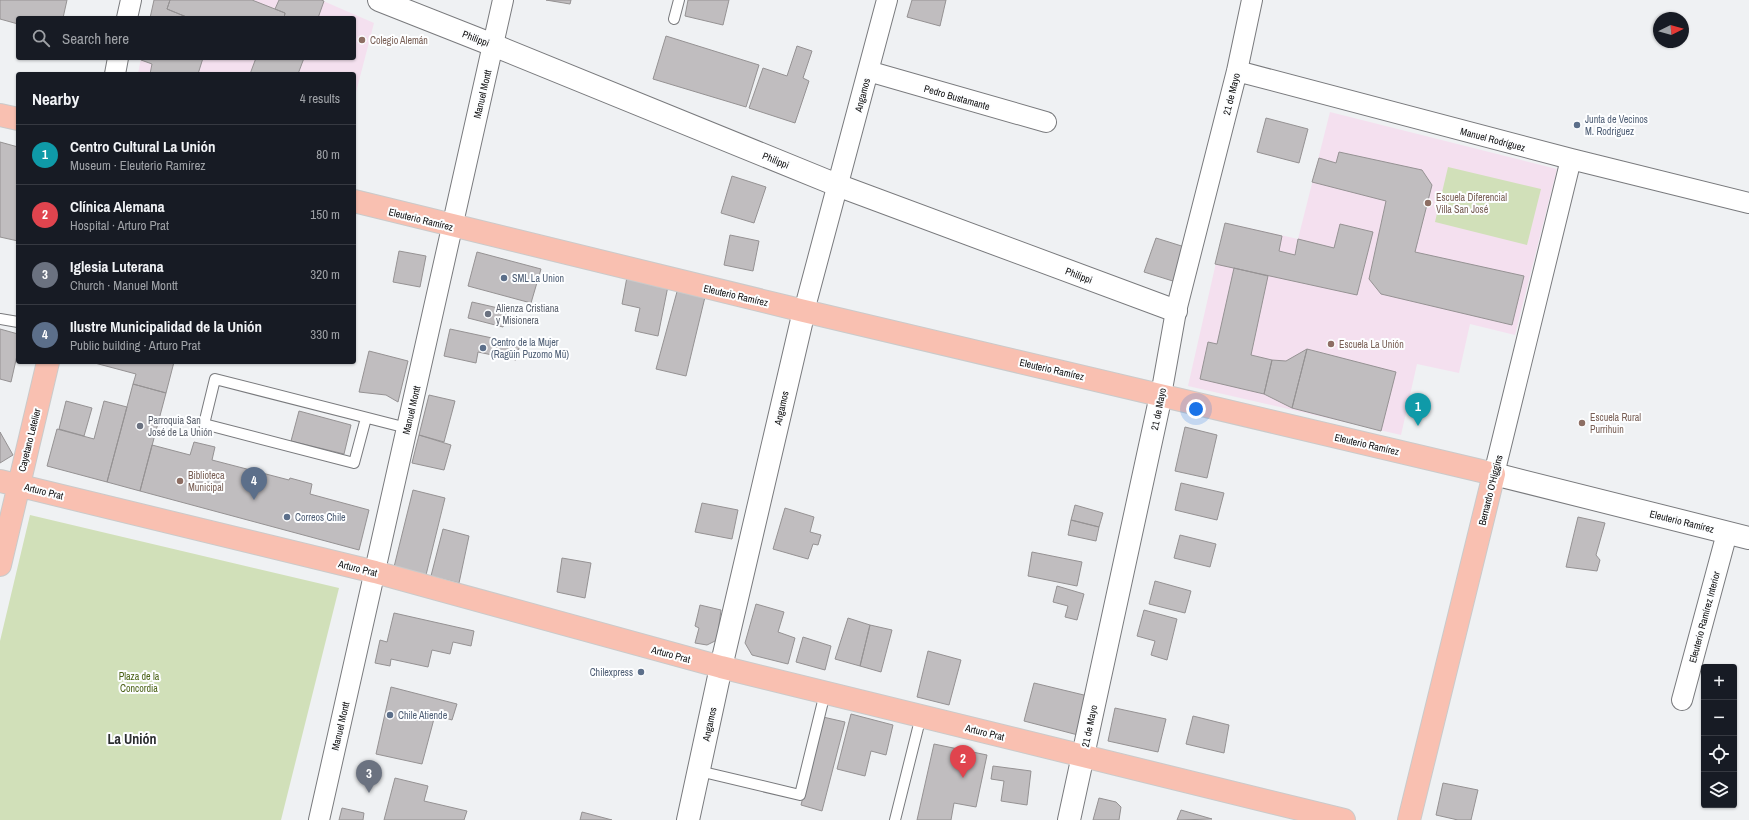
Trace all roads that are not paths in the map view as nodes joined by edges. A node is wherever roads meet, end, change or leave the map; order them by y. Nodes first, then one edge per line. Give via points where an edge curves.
1 (131, 0) edge
2 (379, 0) edge
3 (503, 0) edge
4 (679, 0) edge
5 (887, 0) edge
6 (1252, 0) edge
7 (127, 16) edge
8 (674, 19) dead end
9 (493, 44) junction
10 (118, 60) edge
11 (1237, 71) junction
12 (115, 72) edge
13 (868, 72) junction
14 (0, 114) edge
15 (16, 118) edge
16 (1046, 122) dead end
17 (1571, 159) junction
18 (837, 185) junction
19 (356, 202) edge
20 (1749, 202) edge
21 (452, 226) junction
22 (804, 311) junction
23 (1176, 311) junction
24 (0, 319) edge
25 (16, 322) edge
26 (47, 364) edge
27 (1161, 395) junction
28 (366, 418) junction
29 (407, 428) junction
30 (1494, 474) junction
31 (9, 483) edge
32 (1727, 533) junction
33 (1749, 538) edge
34 (0, 565) edge
35 (375, 572) junction
36 (721, 667) junction
37 (825, 693) junction
38 (1682, 700) dead end
39 (921, 716) junction
40 (1083, 756) junction
41 (699, 770) junction
42 (319, 820) edge
43 (688, 820) edge
44 (895, 820) edge
45 (1069, 820) edge
46 (1344, 820) edge
47 (1410, 820) edge

1 - 7 street
2 - 9 street, Philippi
3 - 9 street, Manuel Montt
4 - 8 lane
5 - 13 street, Angamos
6 - 11 street, 21 de Mayo
9 - 18 street, Philippi
9 - 21 street, Manuel Montt
10 - 12 street
11 - 17 street, Manuel Rodríguez
11 - 23 street, 21 de Mayo
13 - 16 street, Pedro Bustamante
13 - 18 street, Angamos
14 - 15 main road
17 - 20 street, Manuel Rodríguez
17 - 30 street, Bernardo O'Higgins
18 - 22 street, Angamos
18 - 23 street, Philippi
19 - 21 main road, Eleuterio Ramírez
21 - 22 main road, Eleuterio Ramírez
21 - 29 street, Manuel Montt
22 - 27 main road, Eleuterio Ramírez
22 - 36 street, Angamos
23 - 27 street, 21 de Mayo
24 - 25 lane
26 - 31 main road, Cayetano Letelier
27 - 30 main road, Eleuterio Ramírez
27 - 40 street, 21 de Mayo
28 - 28 lane via 215,379 204,424 354,463
28 - 29 lane
29 - 35 street, Manuel Montt
30 - 32 street, Eleuterio Ramírez
30 - 47 main road, Bernardo O'Higgins
31 - 34 main road, Cayetano Letelier
31 - 35 main road, Arturo Prat
32 - 33 street, Eleuterio Ramírez
32 - 38 street, Eleuterio Ramírez Interior
35 - 36 main road, Arturo Prat
35 - 42 street, Manuel Montt
36 - 37 main road, Arturo Prat
36 - 41 street, Angamos
37 - 39 main road, Arturo Prat
37 - 41 lane via 800,795
39 - 40 main road, Arturo Prat
39 - 44 lane
40 - 45 street, 21 de Mayo
40 - 46 main road, Arturo Prat
41 - 43 street, Angamos

